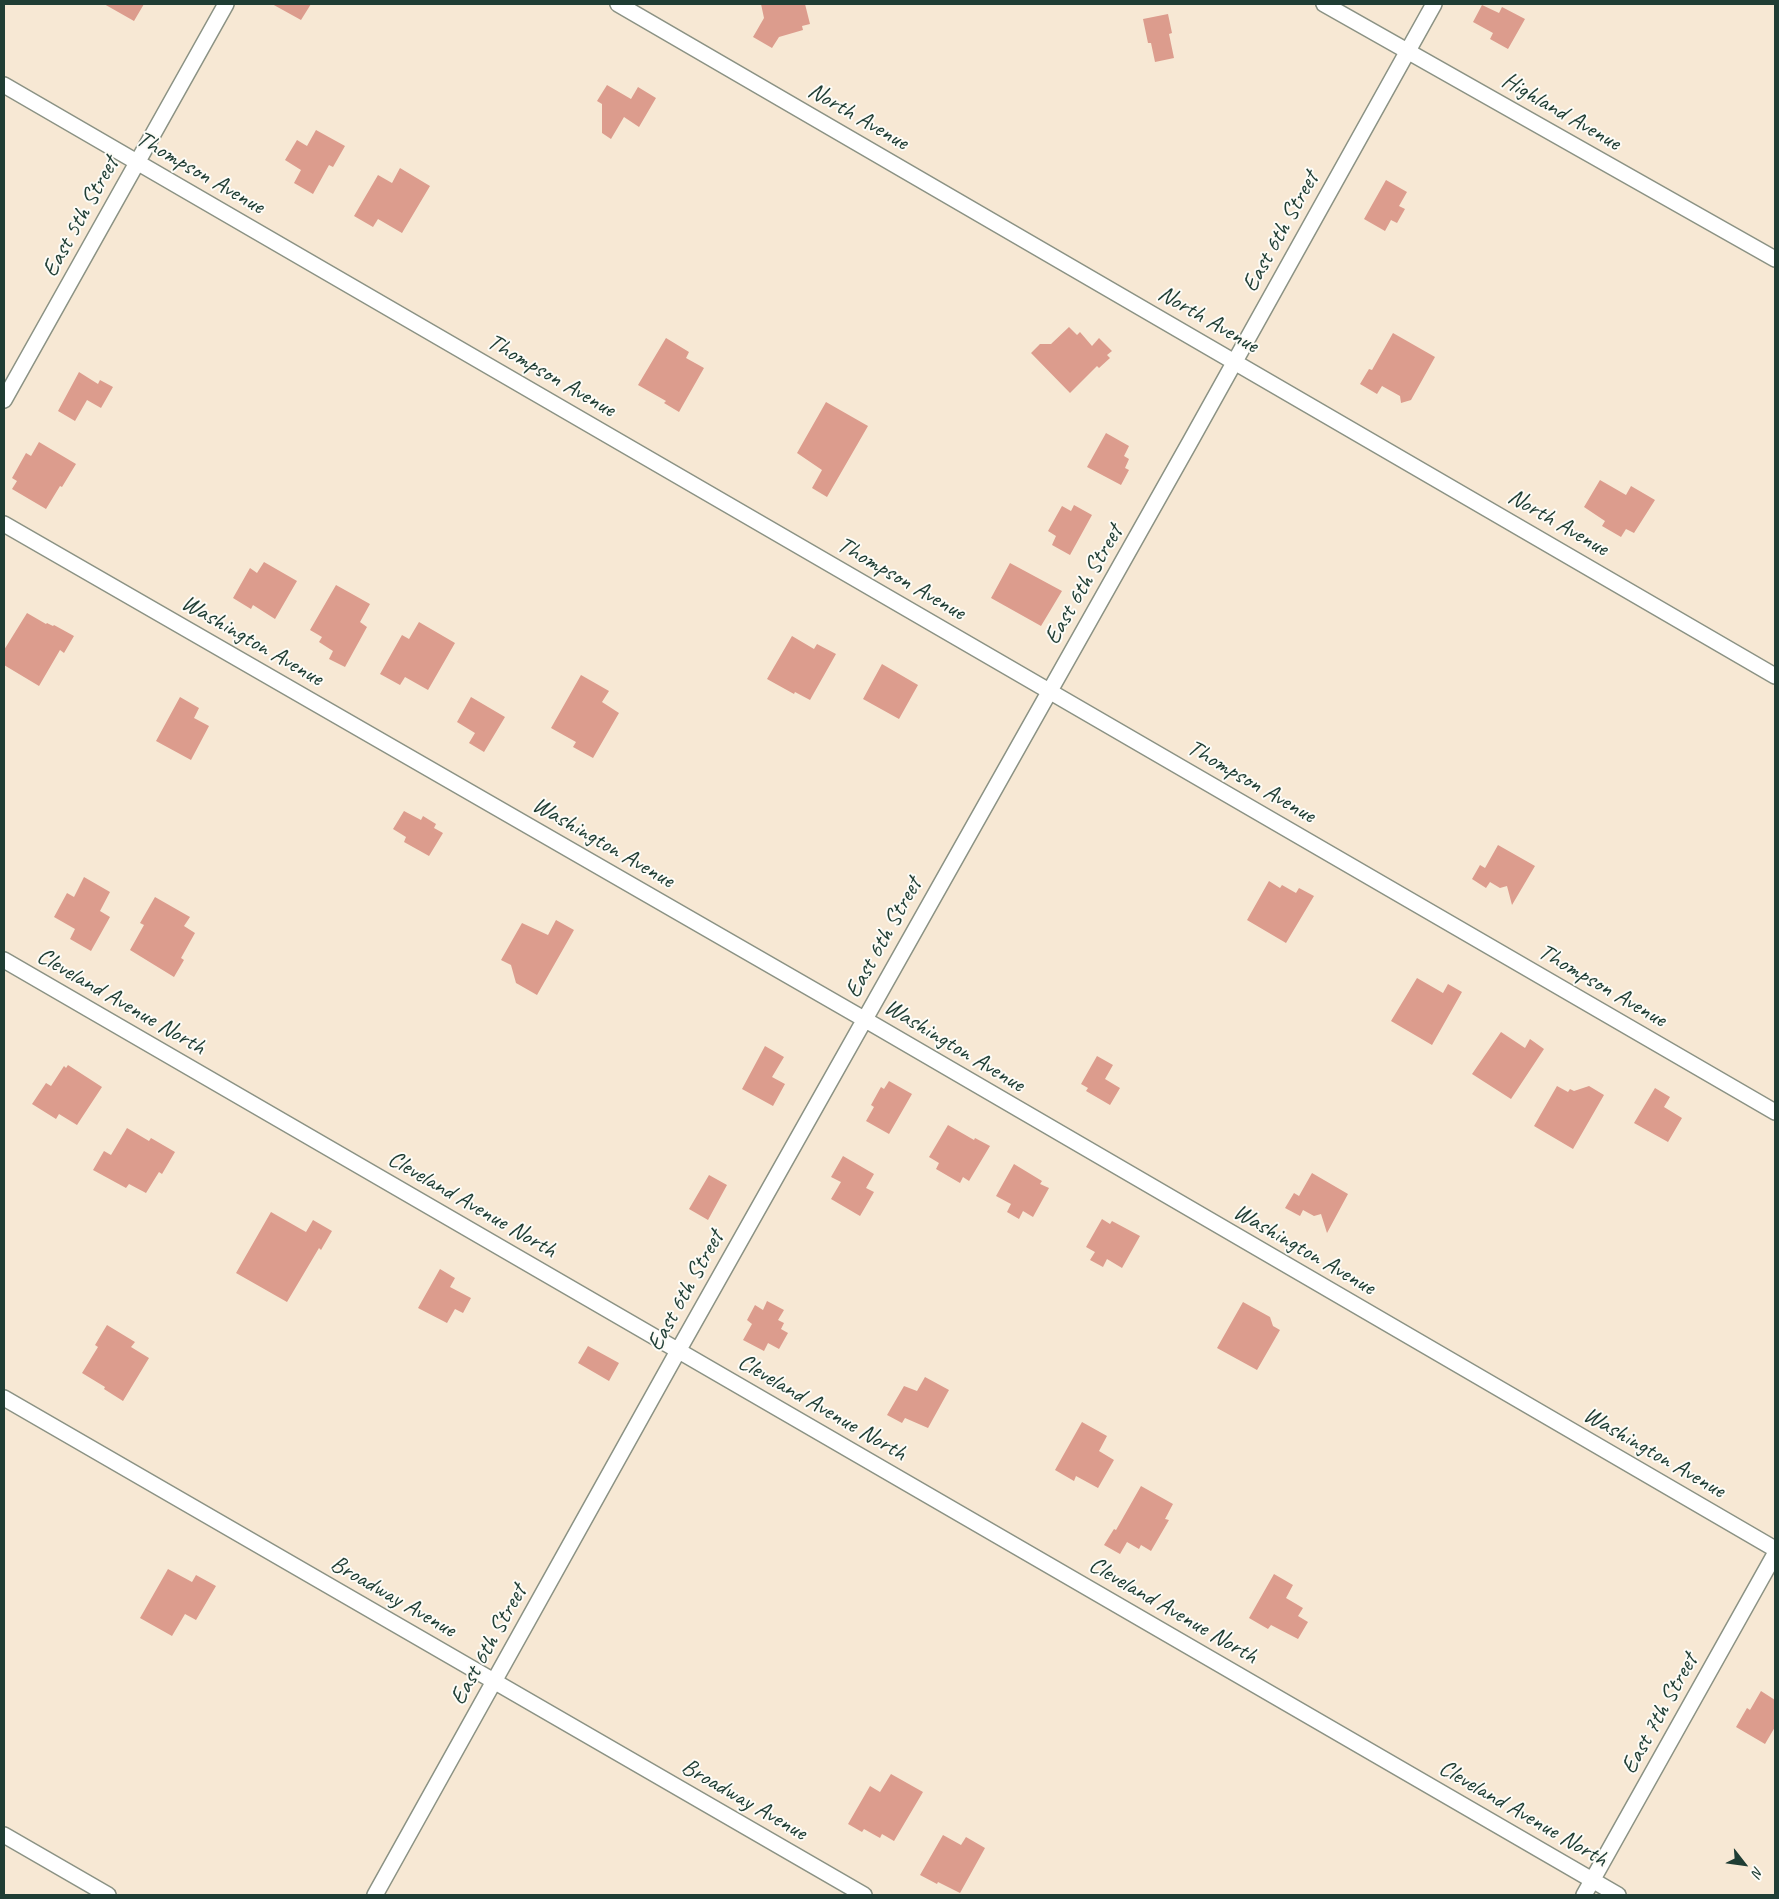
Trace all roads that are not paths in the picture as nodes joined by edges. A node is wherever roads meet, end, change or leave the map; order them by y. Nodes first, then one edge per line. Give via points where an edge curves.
1 (226, 4) edge
2 (618, 4) edge
3 (1324, 4) edge
4 (1434, 4) edge
5 (1408, 51) junction
6 (4, 86) edge
7 (137, 163) junction
8 (1775, 259) edge
9 (1234, 361) junction
10 (4, 400) edge
11 (4, 524) edge
12 (1775, 676) edge
13 (1049, 691) junction
14 (4, 960) edge
15 (864, 1020) junction
16 (1775, 1112) edge
17 (678, 1351) junction
18 (4, 1398) edge
19 (1775, 1549) edge
20 (1775, 1554) edge
21 (494, 1681) junction
22 (4, 1835) edge
23 (1593, 1880) junction
24 (108, 1895) edge
25 (375, 1895) edge
26 (864, 1895) edge
27 (1584, 1895) edge
28 (1618, 1895) edge

1 - 7 street, East 5th Street
2 - 9 street, North Avenue
3 - 5 street, Highland Avenue
4 - 5 street, East 6th Street
5 - 8 street, Highland Avenue
5 - 9 street, East 6th Street
6 - 7 street, Thompson Avenue
7 - 10 street, East 5th Street
7 - 13 street, Thompson Avenue
9 - 12 street, North Avenue
9 - 13 street, East 6th Street
11 - 15 street, Washington Avenue
13 - 15 street, East 6th Street
13 - 16 street, Thompson Avenue
14 - 17 street, Cleveland Avenue North
15 - 17 street, East 6th Street
15 - 19 street, Washington Avenue
17 - 21 street, East 6th Street
17 - 23 street, Cleveland Avenue North
18 - 21 street, Broadway Avenue
20 - 23 street, East 7th Street
21 - 25 street, East 6th Street
21 - 26 street, Broadway Avenue
22 - 24 street
23 - 27 street, East 7th Street
23 - 28 street, Cleveland Avenue North

